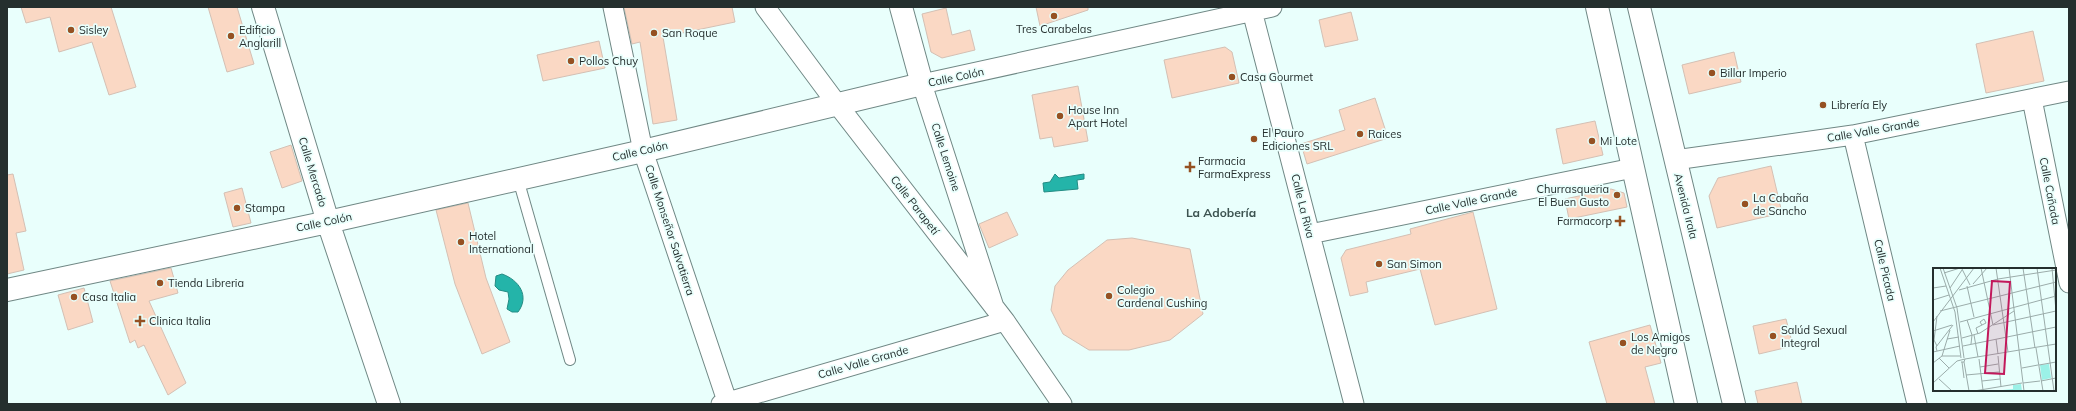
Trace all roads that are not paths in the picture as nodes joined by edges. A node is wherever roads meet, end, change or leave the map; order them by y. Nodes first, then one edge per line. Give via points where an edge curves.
1 (263, 7) edge
2 (613, 7) edge
3 (764, 7) edge
4 (901, 7) edge
5 (1272, 7) edge
6 (1597, 7) edge
7 (1639, 7) edge
8 (1252, 9) edge
9 (922, 84) junction
10 (2069, 91) edge
11 (2032, 99) junction
12 (837, 104) junction
13 (1853, 135) junction
14 (643, 151) junction
15 (1675, 160) junction
16 (1633, 168) junction
17 (518, 179) junction
18 (328, 222) junction
19 (1310, 234) junction
20 (2069, 283) edge
21 (7, 290) edge
22 (999, 314) junction
23 (570, 360) dead end
24 (725, 403) edge
25 (389, 404) edge
26 (1062, 404) edge
27 (1354, 404) edge
28 (1686, 404) edge
29 (1734, 404) edge
30 (1917, 404) edge

1 - 18 street, Calle Mercado
2 - 14 street, Calle Monseñor Salvatierra
3 - 12 street, Calle Parapetí
4 - 9 street, Calle Lemoine
5 - 8 street, Calle Colón
6 - 16 street
7 - 15 street, Avenida Irala
8 - 9 street, Calle Colón
8 - 19 street, Calle La Riva
9 - 12 street, Calle Colón
9 - 22 street, Calle Lemoine
10 - 11 street, Calle Valle Grande
11 - 13 street, Calle Valle Grande
11 - 20 street, Calle Cañada
12 - 14 street, Calle Colón
12 - 22 street, Calle Parapetí
13 - 15 street, Calle Valle Grande
13 - 30 street, Calle Picada
14 - 17 street, Calle Colón
14 - 24 street, Calle Monseñor Salvatierra
15 - 29 street, Avenida Irala
16 - 19 street, Calle Valle Grande
16 - 28 street
17 - 18 street, Calle Colón
17 - 23 lane
18 - 21 street, Calle Colón
18 - 25 street, Calle Mercado
19 - 27 street, Calle La Riva
22 - 24 street, Calle Valle Grande
22 - 26 street, Calle Parapetí

